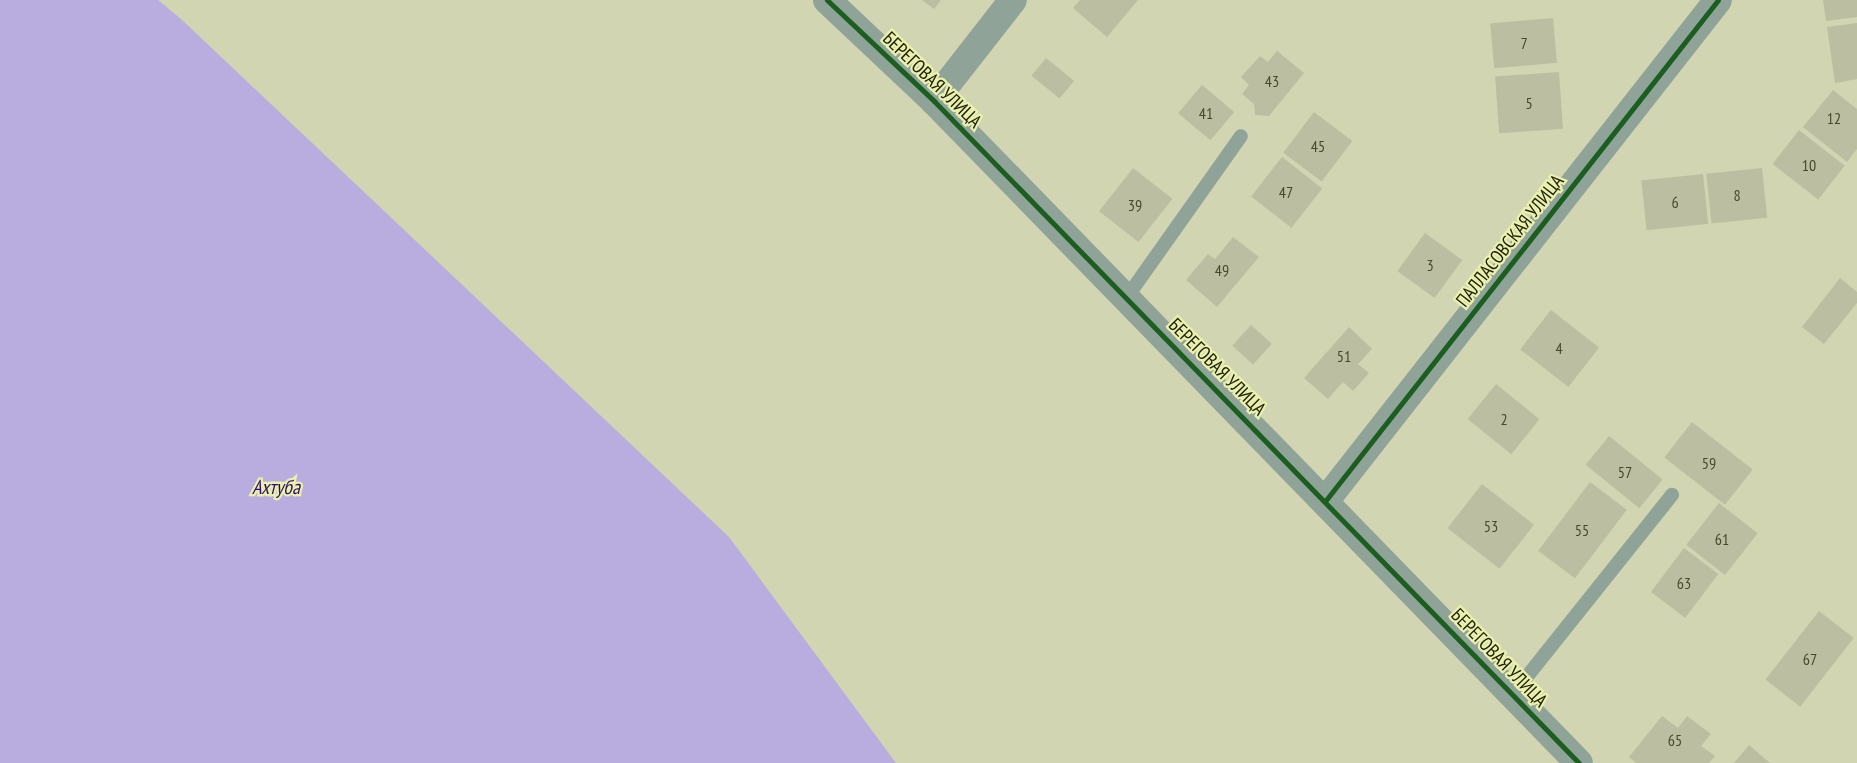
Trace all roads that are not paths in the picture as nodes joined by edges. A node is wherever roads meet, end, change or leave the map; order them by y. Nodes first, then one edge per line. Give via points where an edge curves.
1 (827, 0) edge
2 (1013, 0) edge
3 (1718, 0) edge
4 (934, 101) junction
5 (1241, 136) dead end
6 (1126, 296) junction
7 (1672, 495) dead end
8 (1326, 500) junction
9 (1513, 694) junction
10 (1579, 763) edge

1 - 4 street, БЕРЕГОВАЯ УЛИЦА
2 - 4 street
3 - 8 street, ПАЛЛАСОВСКАЯ УЛИЦА
4 - 6 street, БЕРЕГОВАЯ УЛИЦА
5 - 6 lane
6 - 8 street, БЕРЕГОВАЯ УЛИЦА
7 - 9 lane
8 - 9 street, БЕРЕГОВАЯ УЛИЦА
9 - 10 street, БЕРЕГОВАЯ УЛИЦА

